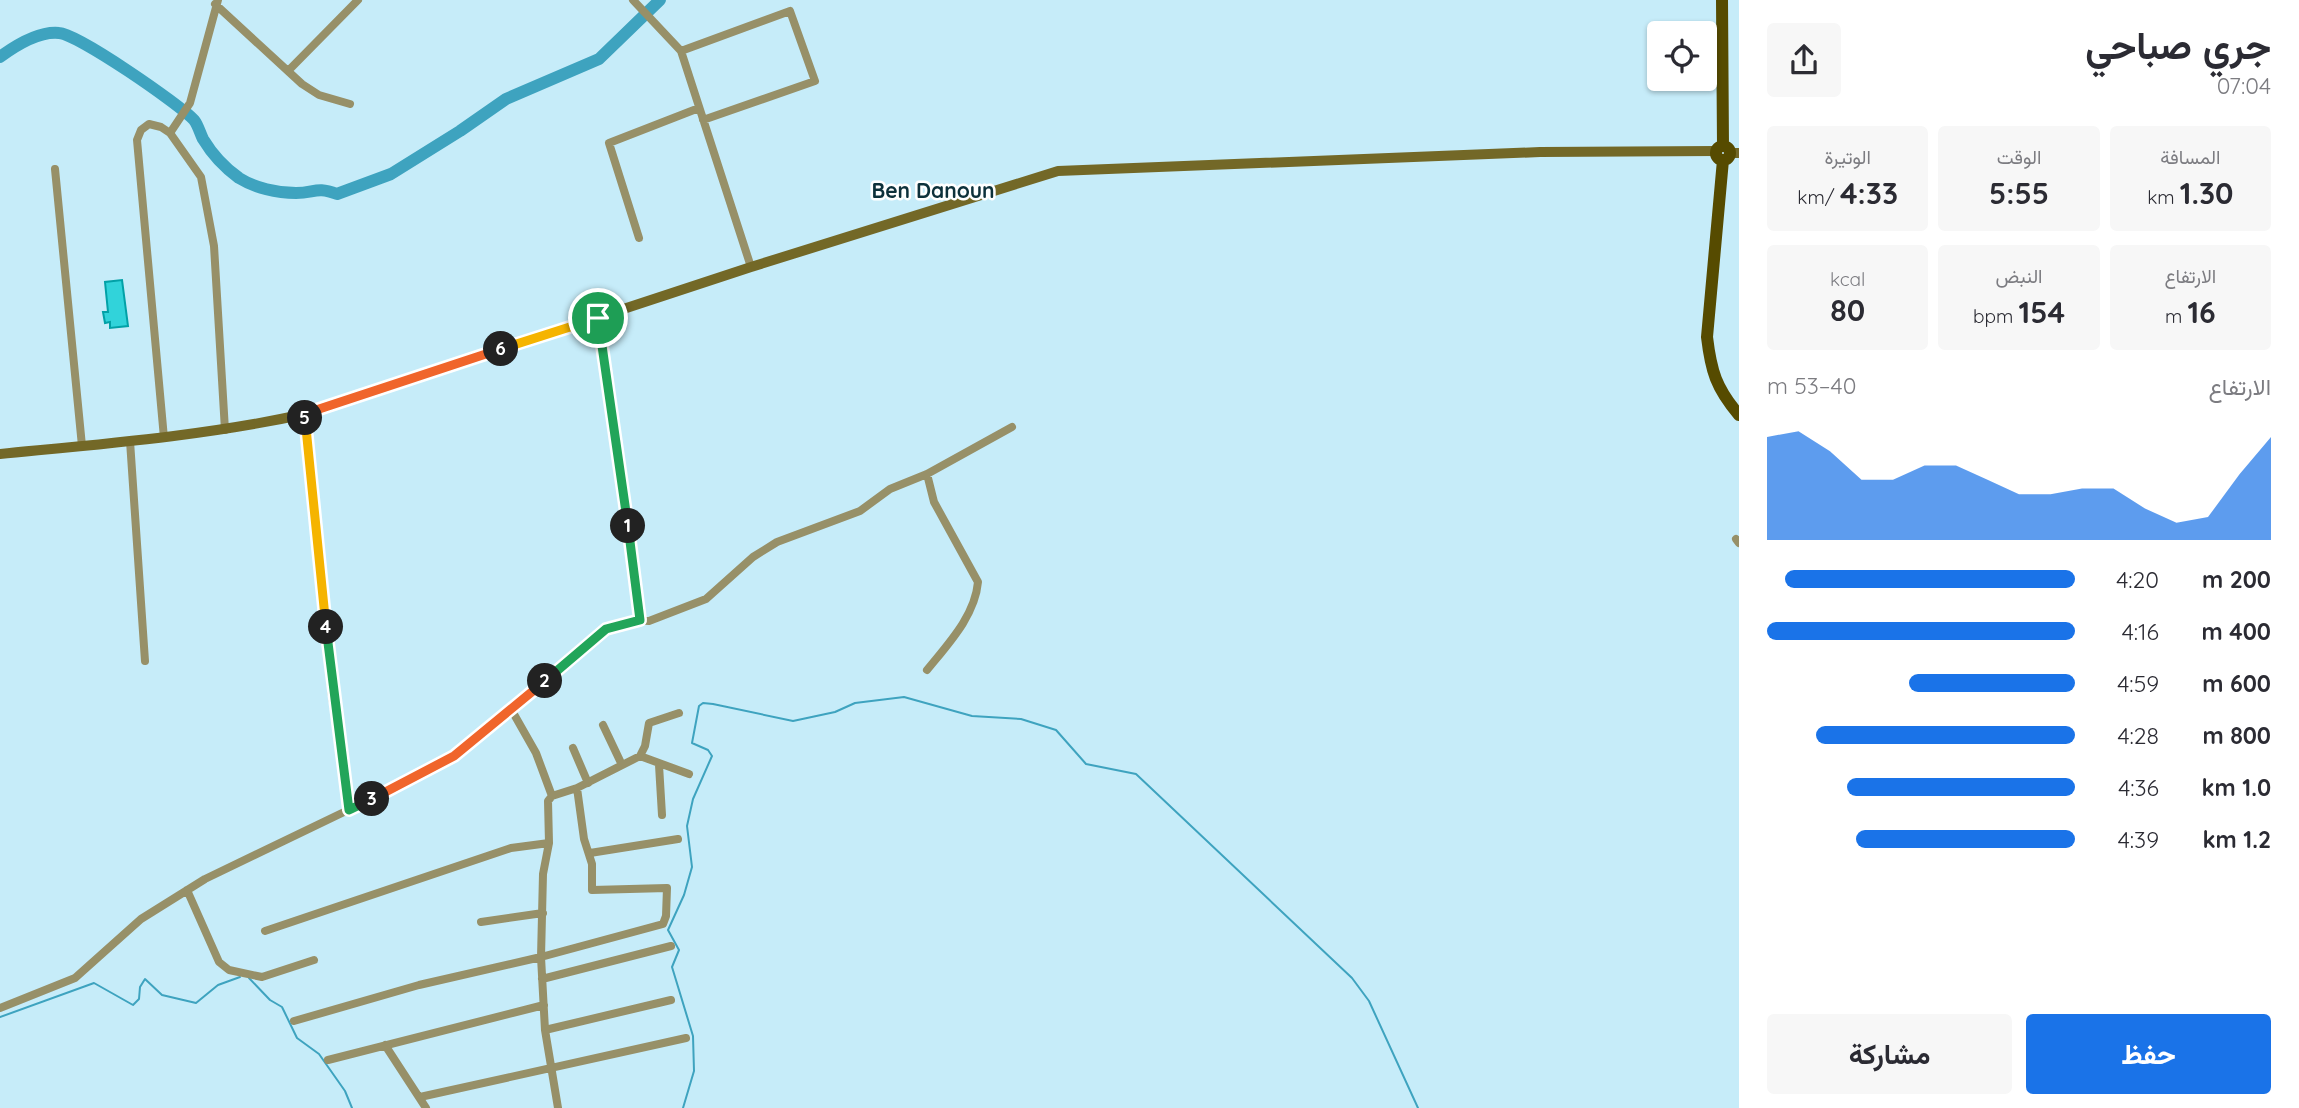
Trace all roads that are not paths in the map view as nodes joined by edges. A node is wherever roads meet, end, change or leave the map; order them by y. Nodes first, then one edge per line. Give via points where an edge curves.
1 (358, 0) edge
2 (1722, 0) edge
3 (634, 1) edge
4 (217, 2) edge
5 (681, 51) junction
6 (288, 71) junction
7 (350, 104) dead end
8 (699, 108) junction
9 (703, 120) junction
10 (170, 133) junction
11 (1726, 153) edge
12 (55, 169) dead end
13 (639, 238) dead end
14 (751, 267) junction
15 (598, 318) junction
16 (304, 414) junction
17 (1739, 415) edge
18 (1012, 427) dead end
19 (225, 429) junction
20 (164, 438) junction
21 (130, 441) junction
22 (82, 446) junction
23 (0, 454) edge
24 (927, 474) junction
25 (640, 620) junction
26 (145, 661) dead end
27 (927, 670) dead end
28 (511, 709) junction
29 (679, 713) dead end
30 (603, 725) dead end
31 (573, 748) dead end
32 (640, 755) junction
33 (622, 765) junction
34 (659, 765) junction
35 (689, 774) dead end
36 (588, 783) junction
37 (577, 788) junction
38 (552, 796) junction
39 (349, 810) junction
40 (662, 815) dead end
41 (678, 839) dead end
42 (549, 843) junction
43 (590, 852) junction
44 (187, 890) junction
45 (543, 913) junction
46 (481, 922) dead end
47 (265, 931) dead end
48 (671, 946) dead end
49 (541, 957) junction
50 (314, 960) dead end
51 (542, 979) junction
52 (671, 1000) dead end
53 (544, 1004) junction
54 (0, 1008) edge
55 (294, 1021) dead end
56 (545, 1030) junction
57 (686, 1038) dead end
58 (385, 1045) junction
59 (328, 1060) dead end
60 (550, 1068) junction
61 (421, 1104) edge
62 (558, 1108) edge

1 - 6 street
2 - 11 main road
3 - 5 street
4 - 6 street
4 - 10 street via 190,103
5 - 8 street
5 - 9 street via 790,11 815,81
6 - 7 street via 319,94
8 - 9 street
8 - 13 street via 609,143
9 - 14 street
10 - 19 street via 201,177 214,246
10 - 20 street via 149,124 137,140
11 - 14 main road via 1540,152 1058,171
11 - 17 main road via 1707,337 1709,364 1717,384
12 - 22 street
14 - 15 main road
15 - 16 main road
15 - 25 street
16 - 19 main road
16 - 39 street via 332,696
18 - 24 street
19 - 20 main road
20 - 21 main road
21 - 22 main road
21 - 26 street
22 - 23 main road
24 - 25 street via 890,489 860,511 777,542 706,599 649,621
24 - 27 street via 934,502 978,582 960,629
25 - 28 street via 606,629
28 - 38 street
28 - 39 street via 454,756
29 - 32 street via 649,723
30 - 33 street
31 - 36 street
32 - 33 street
32 - 34 street
33 - 36 street
34 - 35 street
34 - 40 street
36 - 37 street
37 - 38 street
37 - 43 street
38 - 42 street via 548,801
39 - 44 street
41 - 43 street
42 - 45 street
42 - 47 street via 511,848
43 - 49 street via 593,890 667,888 666,916 658,927
44 - 50 street via 226,969 267,976
44 - 54 street via 141,919 75,978
45 - 46 street
45 - 49 street
48 - 51 street
49 - 51 street
49 - 55 street
51 - 53 street
52 - 56 street
53 - 56 street
53 - 58 street
56 - 60 street
57 - 60 street
58 - 59 street
58 - 61 street
60 - 61 street
60 - 62 street

